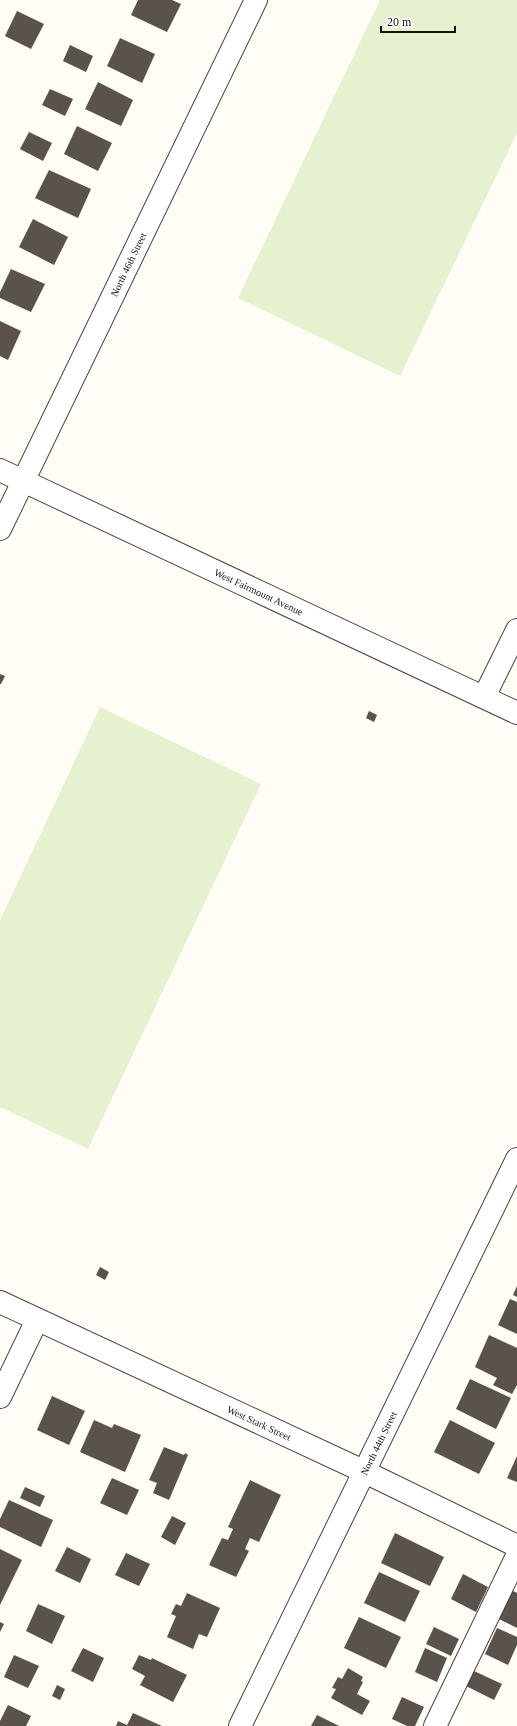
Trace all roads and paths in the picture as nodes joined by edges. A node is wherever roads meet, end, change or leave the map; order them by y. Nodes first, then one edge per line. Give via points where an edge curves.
1 (256, 0) edge
2 (0, 470) edge
3 (23, 481) junction
4 (0, 529) edge
5 (517, 630) edge
6 (484, 697) junction
7 (517, 712) edge
8 (517, 1159) edge
9 (0, 1302) edge
10 (37, 1320) junction
11 (0, 1396) edge
12 (363, 1471) junction
13 (517, 1546) edge
14 (517, 1556) edge
15 (240, 1726) edge
16 (435, 1726) edge

1 - 3 street, North 46th Street
2 - 3 street, West Fairmount Avenue
3 - 4 street, North 46th Street
3 - 6 street, West Fairmount Avenue
5 - 6 street
6 - 7 street, West Fairmount Avenue
8 - 12 street, North 44th Street
9 - 10 street, West Stark Street
10 - 11 street
10 - 12 street, West Stark Street
12 - 13 street, West Stark Street
12 - 15 street, North 44th Street
14 - 16 street

